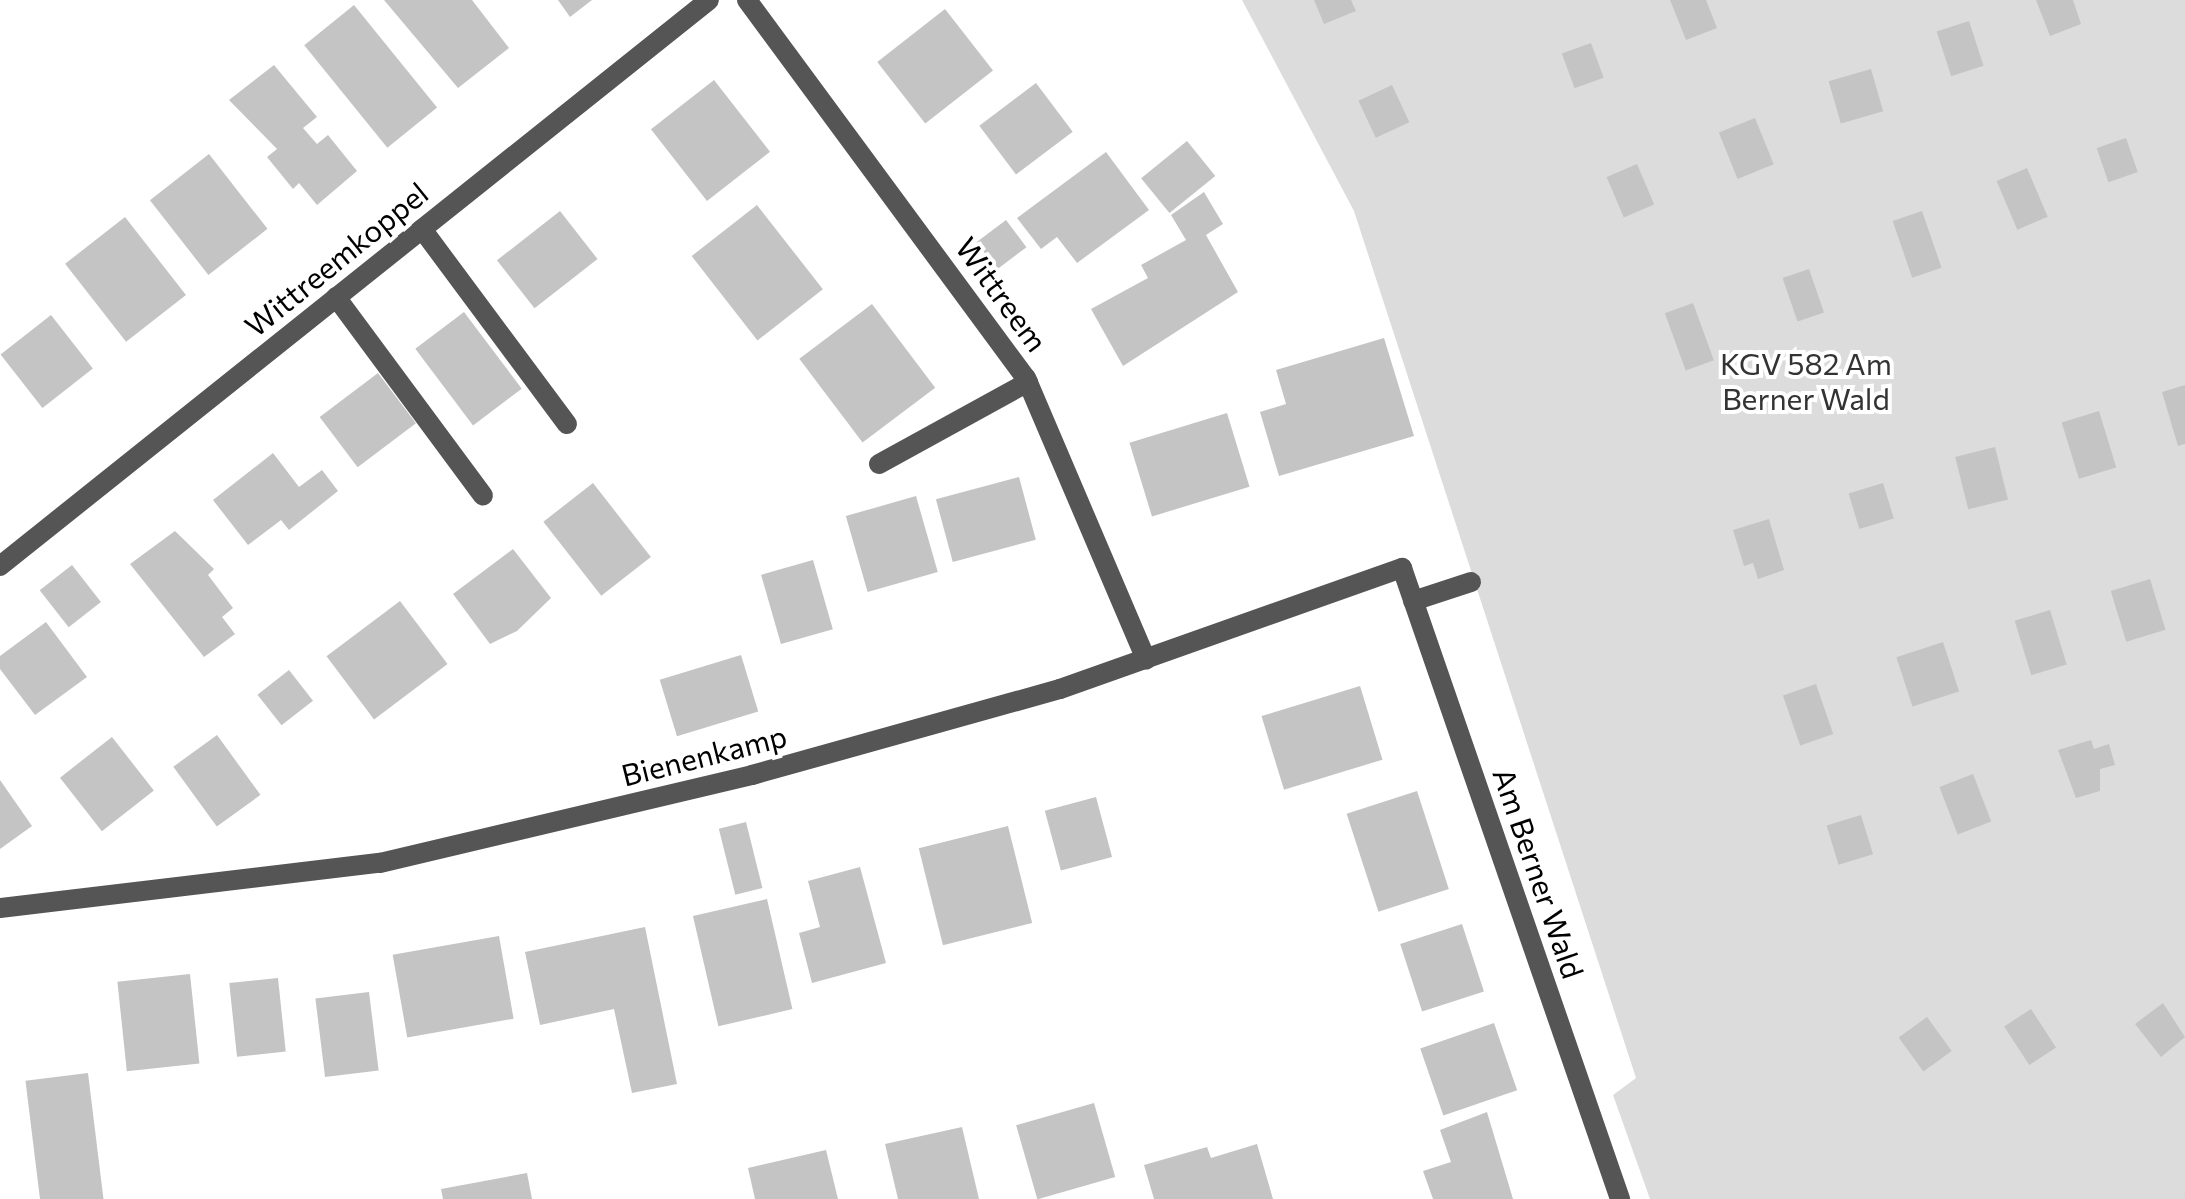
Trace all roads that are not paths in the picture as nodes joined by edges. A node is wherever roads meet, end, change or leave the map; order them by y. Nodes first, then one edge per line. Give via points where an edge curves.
1 (709, 0) edge
2 (747, 0) edge
3 (422, 229) junction
4 (336, 297) junction
5 (1028, 382) junction
6 (567, 424) dead end
7 (880, 464) dead end
8 (483, 496) dead end
9 (0, 566) edge
10 (1402, 568) joint
11 (1471, 582) dead end
12 (1413, 601) junction
13 (1146, 659) junction
14 (0, 908) edge
15 (1620, 1199) edge

1 - 3 street, Wittreemkoppel
2 - 5 street, Wittreem
3 - 4 street, Wittreemkoppel
3 - 6 street
4 - 8 street
4 - 9 street, Wittreemkoppel
5 - 7 street
5 - 13 street, Wittreem
10 - 12 street, Am Berner Wald
10 - 13 street, Bienenkamp
11 - 12 street
12 - 15 street, Am Berner Wald
13 - 14 street, Bienenkamp via 768,771 380,863

